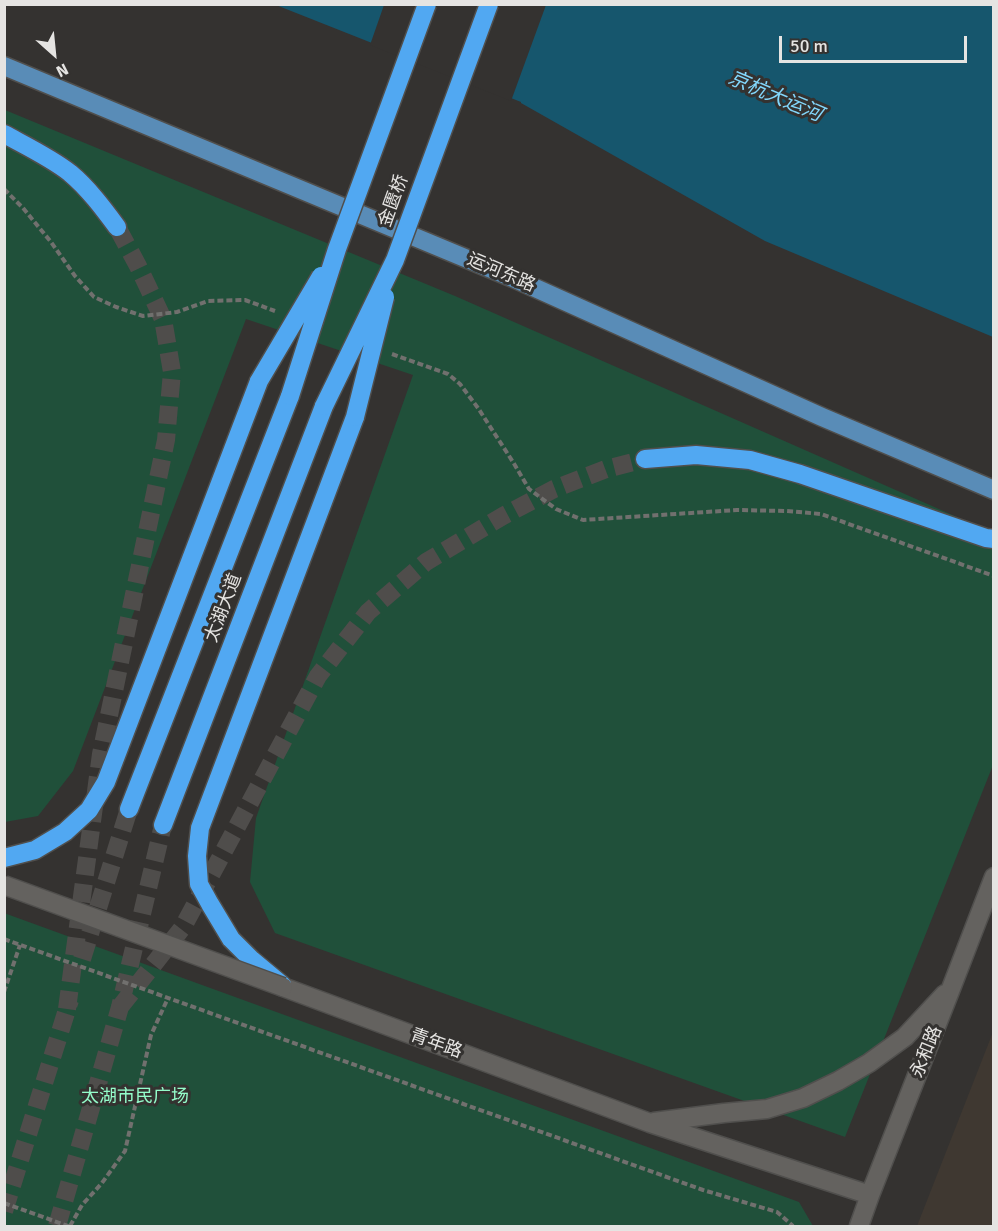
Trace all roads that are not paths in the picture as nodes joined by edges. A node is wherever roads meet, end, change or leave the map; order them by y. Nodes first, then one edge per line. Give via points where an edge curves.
1 (427, 4) edge
2 (489, 4) edge
3 (4, 66) edge
4 (4, 134) edge
5 (117, 226) tunnel mouth
6 (337, 249) junction
7 (395, 260) junction
8 (290, 396) joint
9 (324, 406) joint
10 (645, 459) tunnel mouth
11 (993, 490) edge
12 (993, 538) edge
13 (129, 809) tunnel mouth
14 (163, 825) tunnel mouth
15 (4, 858) edge
16 (993, 878) edge
17 (4, 885) edge
18 (952, 986) junction
19 (283, 987) junction
20 (650, 1123) junction
21 (870, 1196) junction
22 (859, 1227) edge

1 - 6 highway, 金匮桥, bridge
2 - 7 highway, 金匮桥, bridge
3 - 11 main road, 运河东路 via 513,278
4 - 5 highway via 69,173
6 - 8 highway, 金匮桥, bridge
6 - 15 highway, bridge via 259,381 106,782 89,810 64,832 35,850
7 - 9 highway, 金匮桥, bridge
7 - 19 highway, bridge via 355,417 200,828 199,884 231,939
8 - 13 highway, 太湖大道
9 - 14 highway, 太湖大道
10 - 12 highway via 696,455 750,460
16 - 18 street, 永和路
17 - 19 street, 青年路, bridge
18 - 20 street via 905,1037 869,1063 803,1098 767,1109
18 - 21 street, 永和路
19 - 20 street, 青年路
20 - 21 street, 青年路
21 - 22 street, 永和路

